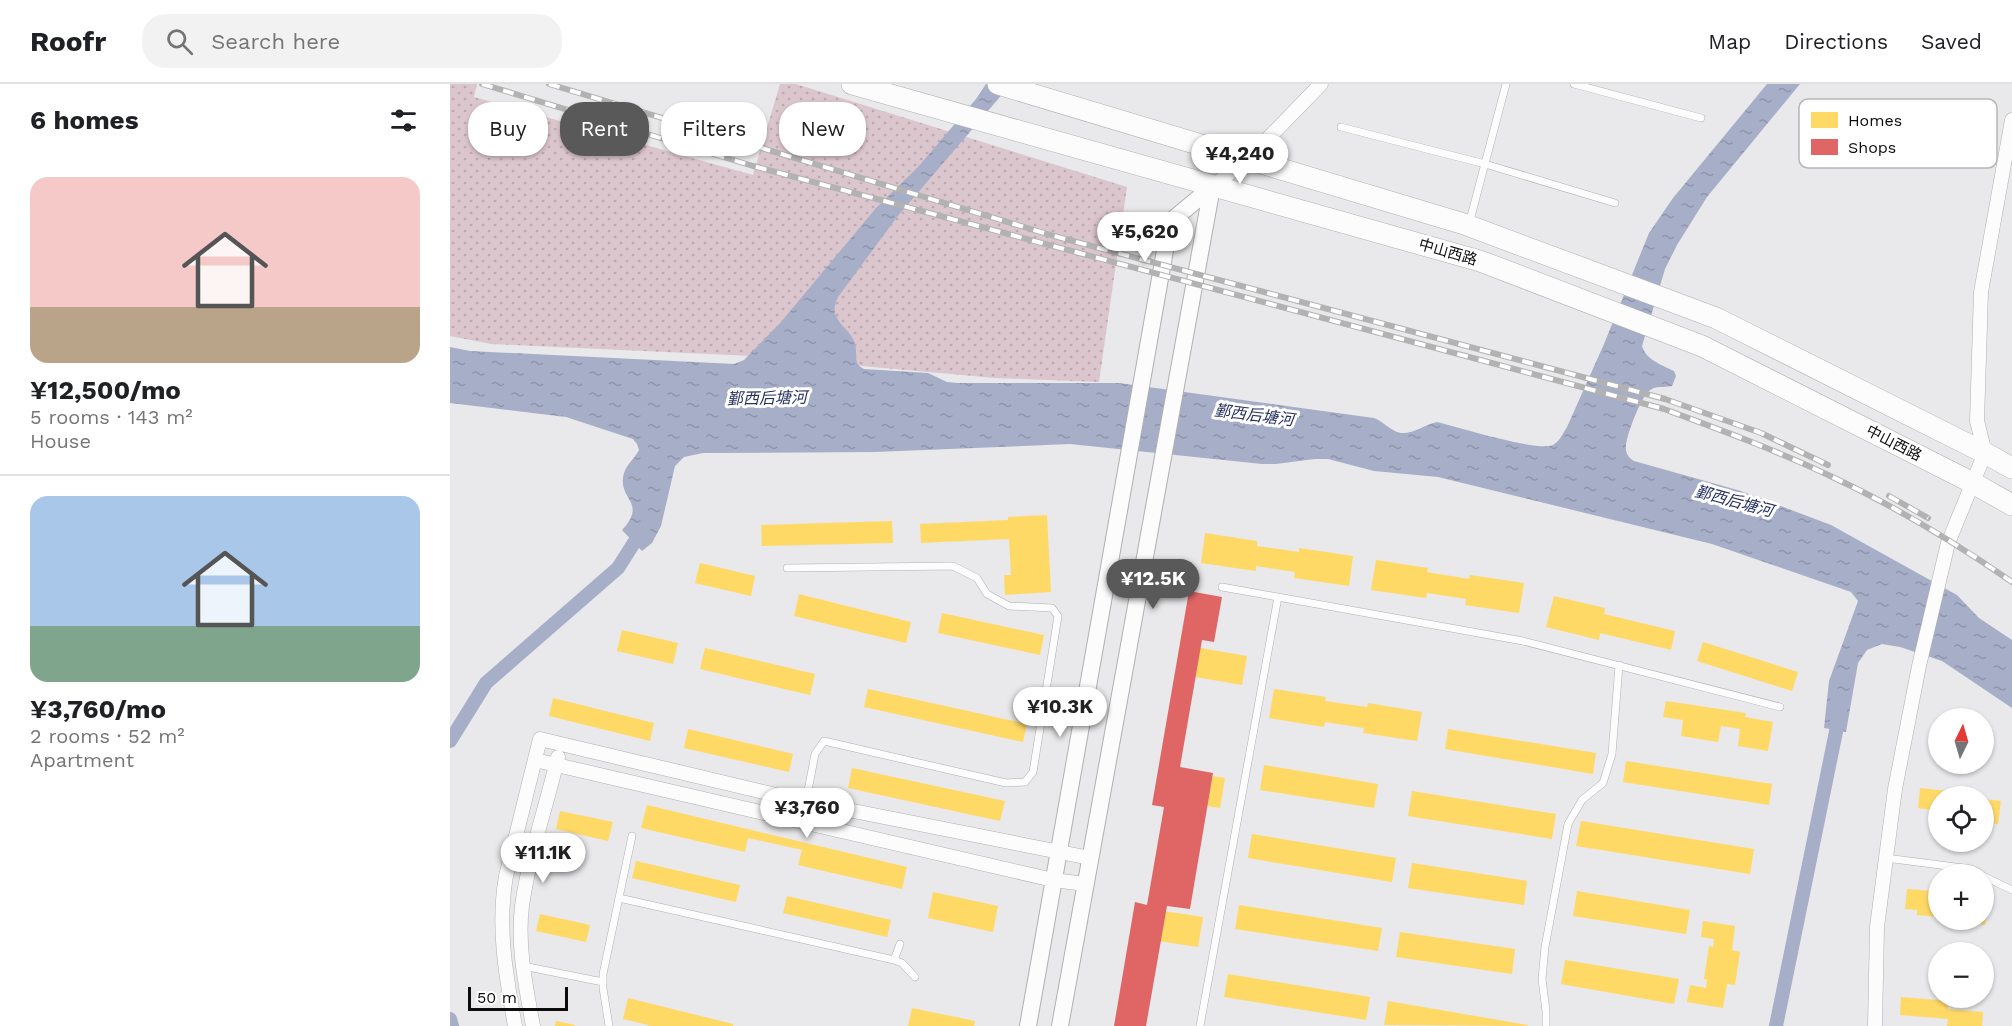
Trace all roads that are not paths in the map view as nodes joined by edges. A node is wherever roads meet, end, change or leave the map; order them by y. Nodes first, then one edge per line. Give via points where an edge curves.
1 (852, 84) edge
2 (998, 84) edge
3 (1321, 84) edge
4 (1506, 84) edge
5 (1574, 84) edge
6 (1701, 118) dead end
7 (2012, 120) edge
8 (1341, 128) dead end
9 (1249, 158) junction
10 (1485, 164) junction
11 (1212, 187) junction
12 (1615, 203) dead end
13 (1469, 226) junction
14 (1985, 453) junction
15 (2012, 468) edge
16 (1973, 483) junction
17 (2012, 505) edge
18 (787, 568) dead end
19 (1222, 587) dead end
20 (1278, 597) junction
21 (1619, 665) junction
22 (1780, 707) dead end
23 (561, 744) junction
24 (535, 759) junction
25 (556, 764) junction
26 (806, 801) junction
27 (632, 836) dead end
28 (1058, 853) junction
29 (1090, 858) junction
30 (1886, 858) junction
31 (1932, 864) edge
32 (1053, 880) junction
33 (1994, 881) edge
34 (1086, 884) junction
35 (2012, 890) edge
36 (619, 898) junction
37 (900, 944) dead end
38 (894, 960) junction
39 (523, 966) junction
40 (915, 977) dead end
41 (603, 982) junction
42 (514, 1026) edge
43 (533, 1026) edge
44 (609, 1026) edge
45 (1028, 1026) edge
46 (1060, 1026) edge
47 (1200, 1026) edge
48 (1545, 1026) edge
49 (1875, 1026) edge

1 - 11 main road, 中山西路
2 - 9 main road, 中山西路
3 - 9 street
4 - 10 lane
5 - 6 lane
7 - 14 street via 1981,292 1977,421
8 - 10 lane
9 - 11 street
9 - 13 main road, 中山西路
10 - 12 lane
10 - 13 lane
11 - 16 main road, 中山西路 via 1480,261 1701,346
11 - 28 street via 1170,222
11 - 29 street
13 - 14 main road, 中山西路 via 1716,318
14 - 15 main road, 中山西路
14 - 16 street
16 - 17 main road, 中山西路
16 - 30 street via 1948,543 1938,581 1895,789
18 - 26 lane via 953,567 977,578 987,594 1009,606 1052,608 1058,616 1033,772 1025,782 1006,783 824,741 815,754
19 - 20 lane
20 - 21 lane via 1522,641
20 - 47 lane
21 - 22 lane
21 - 48 lane via 1612,754 1603,783 1582,801 1568,824 1545,947
23 - 24 street via 540,740
23 - 25 street
23 - 26 street
24 - 25 street
24 - 42 street via 502,899 501,932
25 - 32 street
25 - 39 street via 533,847 522,907
26 - 28 street
27 - 36 lane
28 - 29 street
28 - 32 street
29 - 34 street
30 - 31 lane
30 - 49 street via 1877,927
32 - 34 street
32 - 45 street
33 - 35 lane
34 - 46 street
36 - 38 lane
36 - 41 lane
37 - 38 lane
38 - 40 lane
39 - 41 lane
39 - 43 street
41 - 44 lane

